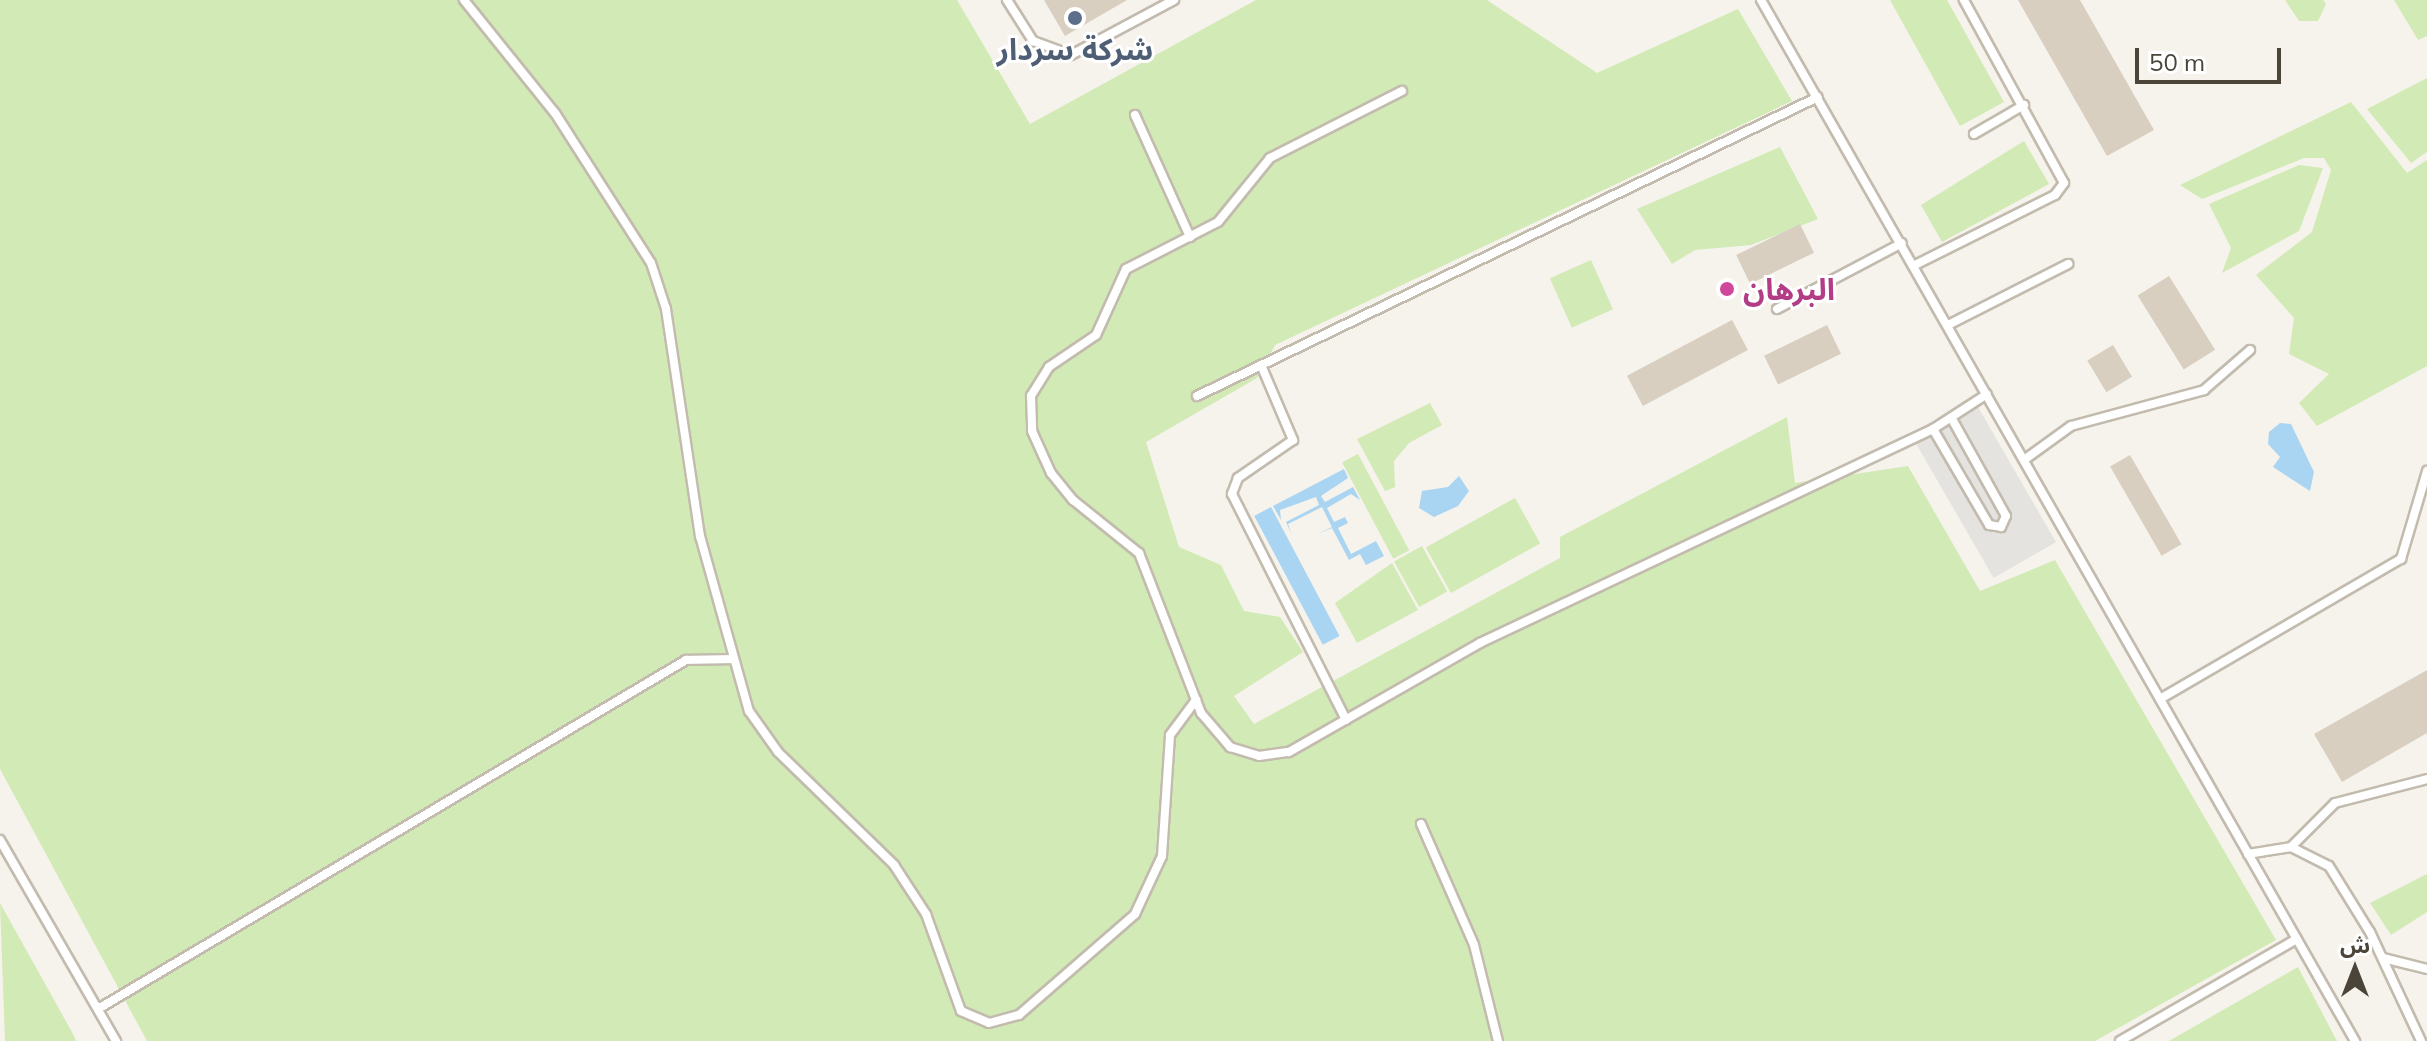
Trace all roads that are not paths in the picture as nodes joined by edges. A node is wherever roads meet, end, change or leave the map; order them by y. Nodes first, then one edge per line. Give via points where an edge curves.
1 (464, 0) edge
2 (1007, 0) edge
3 (1174, 0) edge
4 (1761, 0) edge
5 (1964, 0) edge
6 (1402, 91) dead end
7 (1818, 97) junction
8 (2024, 105) junction
9 (1135, 115) dead end
10 (1974, 134) dead end
11 (1190, 237) junction
12 (1902, 243) junction
13 (2068, 264) dead end
14 (1915, 265) junction
15 (1777, 309) dead end
16 (1948, 325) junction
17 (2250, 350) dead end
18 (1261, 365) junction
19 (1987, 394) junction
20 (1197, 396) dead end
21 (1952, 419) junction
22 (1933, 429) junction
23 (2024, 460) junction
24 (2427, 471) edge
25 (731, 659) junction
26 (2160, 699) junction
27 (1196, 700) junction
28 (1346, 720) junction
29 (2427, 779) edge
30 (1421, 824) dead end
31 (0, 840) edge
32 (2291, 847) junction
33 (2248, 854) junction
34 (2297, 939) junction
35 (2383, 958) junction
36 (2427, 969) edge
37 (98, 1009) junction
38 (116, 1041) edge
39 (1498, 1041) edge
40 (2120, 1041) edge
41 (2355, 1041) edge
42 (2421, 1041) edge

1 - 25 lane via 555,113 651,263 666,309 700,536
2 - 3 lane via 1033,41 1071,55
4 - 7 lane
5 - 8 lane
6 - 11 lane via 1270,158 1229,212
7 - 12 lane
7 - 18 lane
8 - 10 lane
8 - 14 lane via 2063,174 2062,188
9 - 11 lane
11 - 27 lane via 1119,275 1096,335 1035,385 1029,419 1061,487 1123,535 1146,564
12 - 14 lane
12 - 15 lane
13 - 16 lane
14 - 16 lane
16 - 19 lane
17 - 23 lane via 2204,390 2071,426
18 - 20 lane
18 - 28 lane via 1293,440 1238,478 1232,494
19 - 21 lane
19 - 23 lane
21 - 22 lane
21 - 22 lane via 2006,516 2001,527 1989,525
22 - 28 lane via 1526,620
23 - 26 lane
24 - 26 lane via 2401,559
25 - 27 lane via 762,733 894,865 938,940 951,998 989,1023 1019,1015 1119,929 1147,896 1162,856 1170,735
25 - 37 lane via 686,660
26 - 33 lane
27 - 28 lane via 1218,738 1259,756 1289,752
29 - 32 lane via 2335,803
30 - 39 lane via 1474,945
31 - 37 lane
32 - 33 lane
32 - 35 lane via 2329,866
33 - 34 lane
34 - 40 lane
34 - 41 lane
35 - 36 lane
35 - 42 lane
37 - 38 lane

